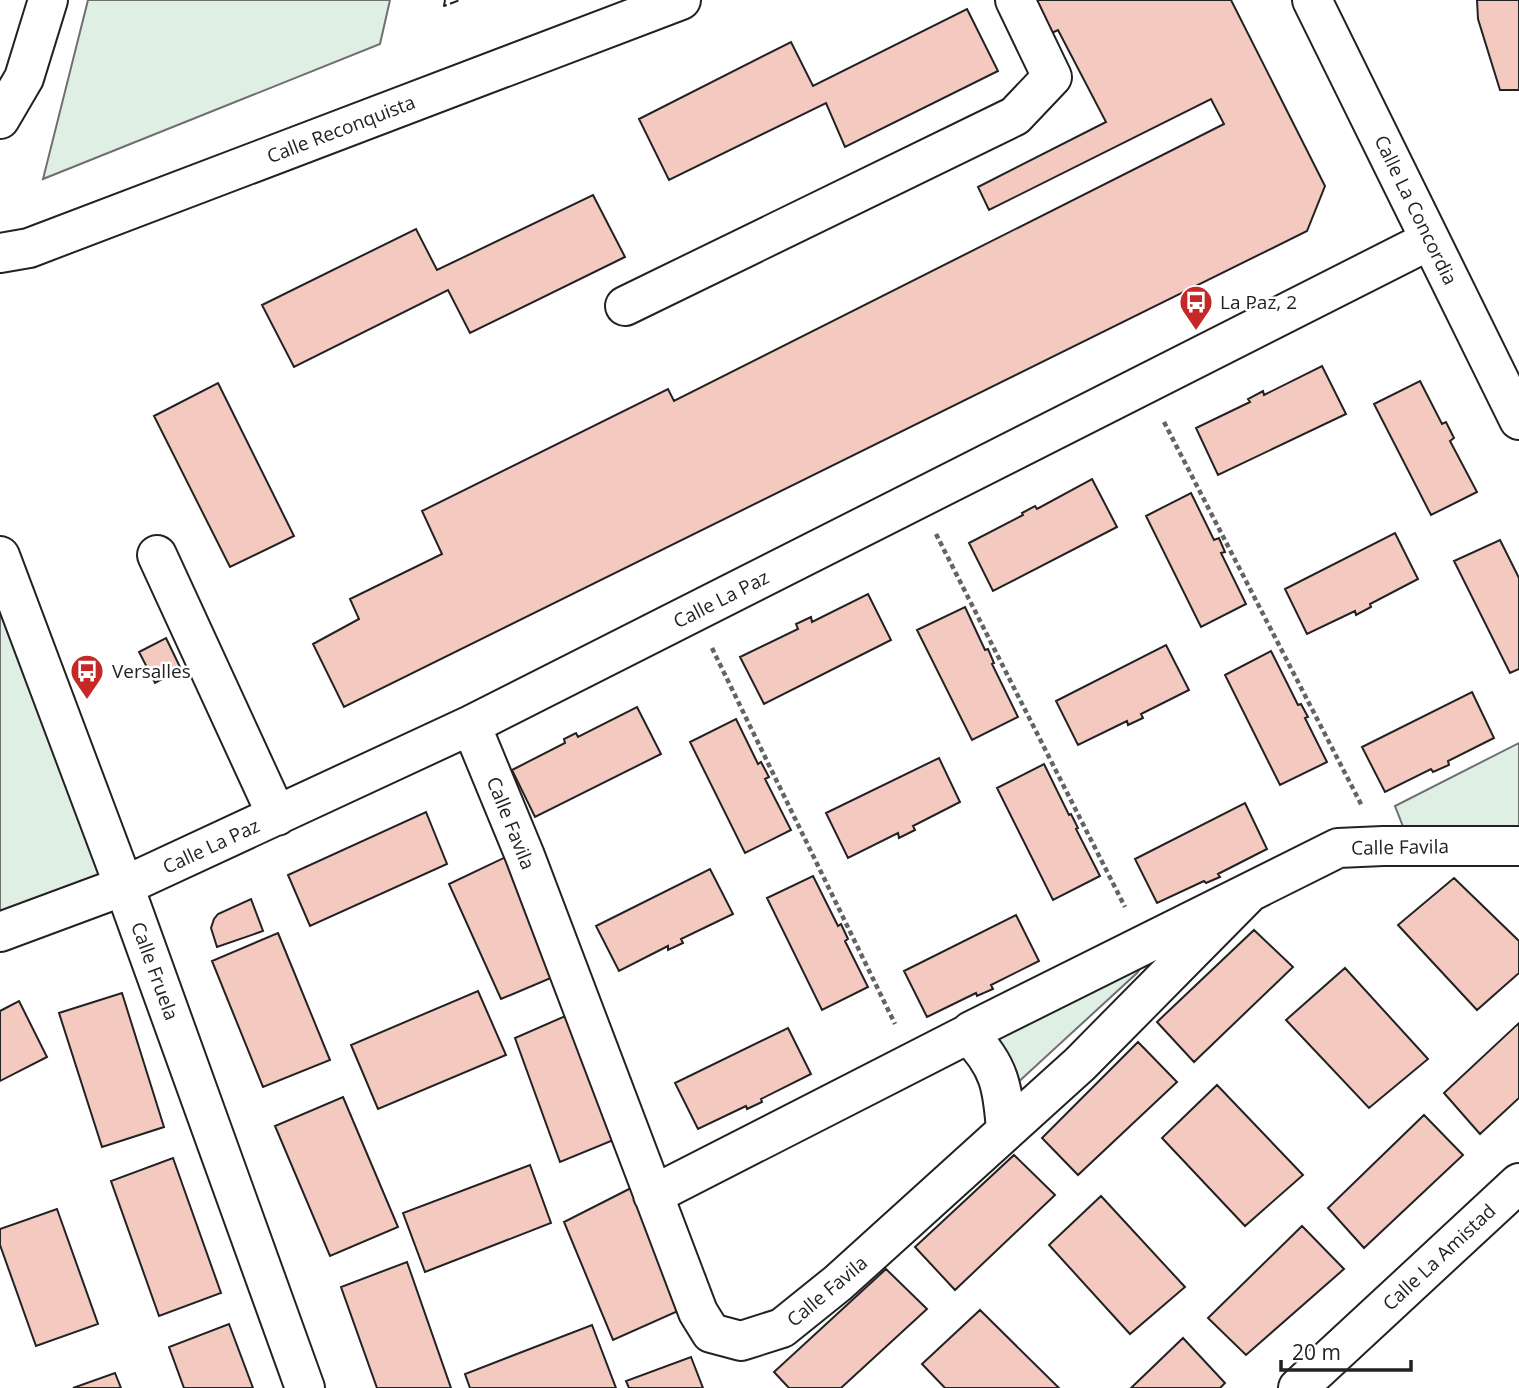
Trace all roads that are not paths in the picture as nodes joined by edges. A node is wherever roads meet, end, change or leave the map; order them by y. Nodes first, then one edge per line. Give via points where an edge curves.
1 (48, 0) edge
2 (681, 0) edge
3 (1015, 0) edge
4 (1312, 0) edge
5 (0, 119) edge
6 (1430, 240) junction
7 (0, 253) edge
8 (625, 306) dead end
9 (1519, 420) edge
10 (157, 555) dead end
11 (0, 556) edge
12 (471, 725) junction
13 (277, 816) junction
14 (1519, 846) edge
15 (124, 886) junction
16 (1250, 892) junction
17 (0, 932) edge
18 (968, 1034) junction
19 (1006, 1131) junction
20 (1519, 1183) edge
21 (653, 1195) junction
22 (305, 1388) edge
23 (1298, 1388) edge

1 - 5 street via 24,78
2 - 7 street, Calle Reconquista via 29,248
3 - 8 street via 1052,77 1015,116
4 - 6 street, Calle La Concordia
6 - 9 street, Calle La Concordia
6 - 12 street, Calle La Paz
10 - 13 street
11 - 15 street, Calle Fruela
12 - 13 street, Calle La Paz
12 - 21 street, Calle Favila
13 - 15 street, Calle La Paz
14 - 16 street, Calle Favila via 1338,848
15 - 17 street, Calle La Paz
15 - 22 street, Calle Fruela
16 - 18 street, Calle Favila
16 - 19 street, Calle Favila via 1080,1065
18 - 19 street via 995,1071
18 - 21 street, Calle Favila
19 - 21 street, Calle Favila via 792,1321 741,1341 711,1333 698,1312
20 - 23 street, Calle La Amistad

